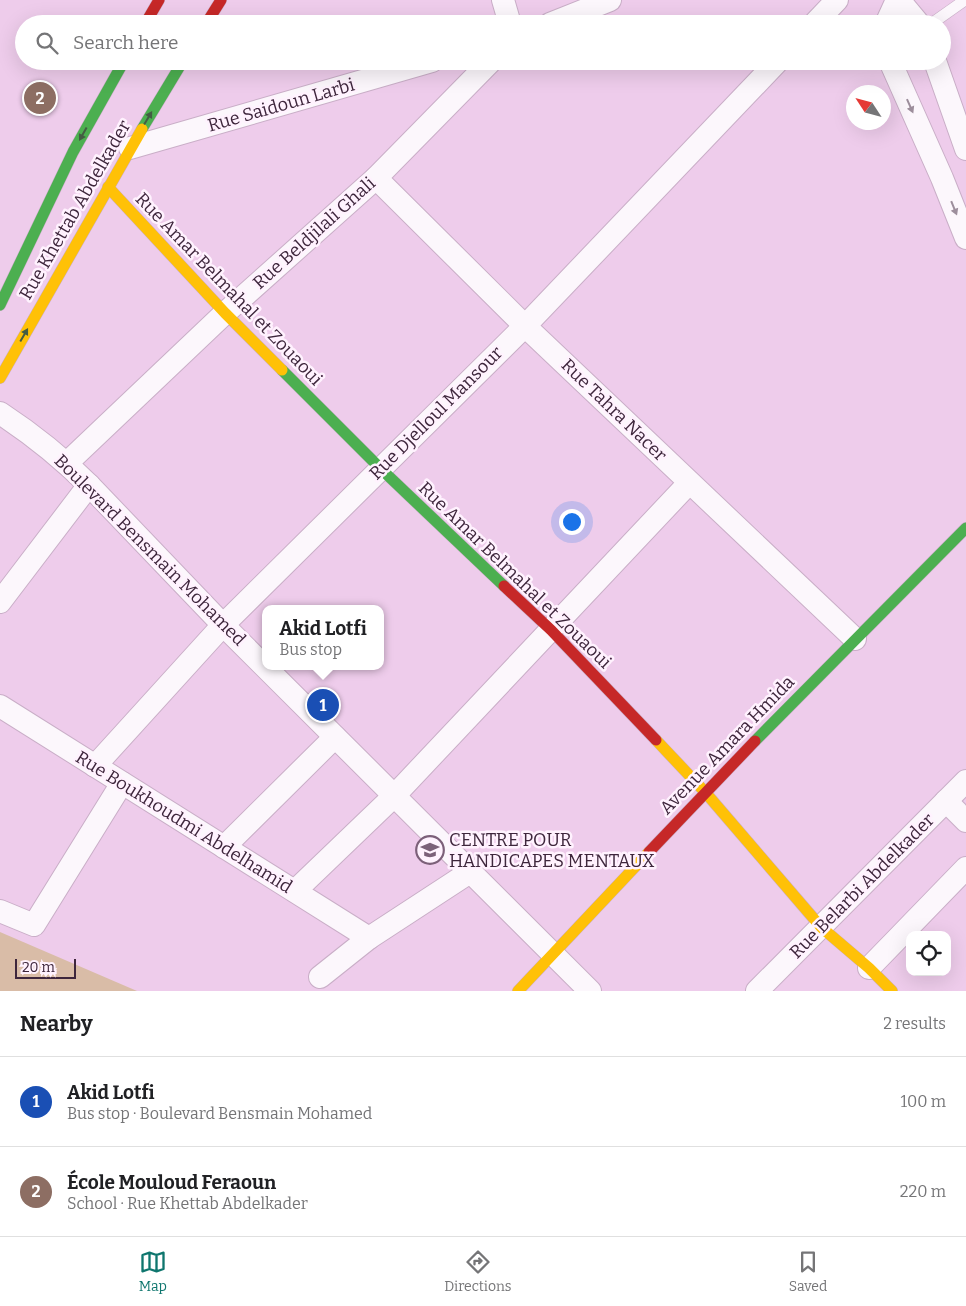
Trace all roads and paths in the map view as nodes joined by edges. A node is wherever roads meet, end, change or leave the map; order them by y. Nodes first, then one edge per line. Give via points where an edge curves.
1 (159, 0) edge
2 (221, 0) edge
3 (503, 0) edge
4 (610, 0) edge
5 (836, 0) edge
6 (898, 0) edge
7 (965, 0) edge
8 (151, 15) edge
9 (212, 15) edge
10 (507, 15) edge
11 (572, 15) edge
12 (822, 15) edge
13 (890, 15) edge
14 (911, 15) edge
15 (944, 15) edge
16 (119, 70) edge
17 (178, 70) edge
18 (401, 70) edge
19 (483, 70) edge
20 (769, 70) edge
21 (894, 70) edge
22 (938, 70) edge
23 (130, 148) junction
24 (966, 149) edge
25 (376, 178) junction
26 (108, 187) junction
27 (966, 238) edge
28 (0, 305) edge
29 (225, 313) junction
30 (525, 326) junction
31 (0, 378) edge
32 (0, 413) edge
33 (67, 464) junction
34 (380, 468) junction
35 (689, 483) junction
36 (90, 484) junction
37 (966, 528) edge
38 (0, 602) edge
39 (223, 625) junction
40 (551, 630) junction
41 (855, 639) junction
42 (262, 664) edge
43 (268, 670) edge
44 (0, 706) edge
45 (335, 737) junction
46 (96, 766) junction
47 (966, 781) edge
48 (122, 783) junction
49 (705, 792) junction
50 (394, 796) junction
51 (946, 801) junction
52 (966, 821) edge
53 (224, 847) junction
54 (966, 868) edge
55 (470, 872) junction
56 (295, 891) junction
57 (0, 912) edge
58 (821, 927) junction
59 (369, 938) junction
60 (554, 954) junction
61 (868, 968) junction
62 (320, 977) dead end
63 (518, 991) edge
64 (590, 991) edge
65 (757, 991) edge
66 (892, 991) edge

1 - 8 main road
2 - 9 main road
3 - 10 street
4 - 11 street
5 - 12 street
6 - 13 street
6 - 14 street
7 - 15 lane
16 -> 28 main road, Rue Khettab Abdelkader via 73,152
23 -> 17 main road, Rue Khettab Abdelkader
18 - 23 street, Rue Saidoun Larbi
19 - 25 street, Rue Beldjilali Ghali
20 - 30 street, Rue Djelloul Mansour
21 -> 27 street
22 - 24 street
23 - 26 main road, Rue Khettab Abdelkader
25 - 29 street, Rue Beldjilali Ghali
25 - 30 street, Rue Tahra Nacer
26 - 29 main road, Rue Amar Belmahal et Zouaoui
31 -> 26 main road, Rue Khettab Abdelkader
29 - 33 street, Rue Beldjilali Ghali
29 - 34 main road, Rue Amar Belmahal et Zouaoui
30 - 34 street, Rue Djelloul Mansour
30 - 35 street, Rue Tahra Nacer
32 - 33 street, Boulevard Bensmain Mohamed
33 - 36 street, Boulevard Bensmain Mohamed
34 - 39 street, Rue Djelloul Mansour
34 - 40 main road, Rue Amar Belmahal et Zouaoui
35 - 40 street
35 - 41 street, Rue Tahra Nacer
36 - 38 street
36 - 39 street, Boulevard Bensmain Mohamed
37 - 41 main road, Avenue Amara Hmida
39 - 42 street, Boulevard Bensmain Mohamed
39 - 46 street, Rue Djelloul Mansour
40 - 49 main road, Rue Amar Belmahal et Zouaoui
40 - 50 street
41 - 49 main road, Avenue Amara Hmida
43 - 45 street, Boulevard Bensmain Mohamed
44 - 46 street, Rue Boukhoudmi Abdelhamid
45 - 50 street, Boulevard Bensmain Mohamed
45 - 53 street
46 - 48 street, Rue Boukhoudmi Abdelhamid
47 - 51 street, Rue Belarbi Abdelkader
48 - 53 street, Rue Boukhoudmi Abdelhamid
48 - 57 street via 34,925
49 - 58 main road, Rue Amar Belmahal et Zouaoui
49 - 60 main road, Avenue Amara Hmida
50 - 55 street, Boulevard Bensmain Mohamed
50 - 56 street
51 - 52 street
51 - 58 street, Rue Belarbi Abdelkader
53 - 56 street, Rue Boukhoudmi Abdelhamid
54 - 61 street
55 - 59 street
55 - 60 street, Boulevard Bensmain Mohamed
56 - 59 street, Rue Boukhoudmi Abdelhamid
58 - 61 main road, Rue Amar Belmahal et Zouaoui
58 - 65 street, Rue Belarbi Abdelkader
59 - 62 street
60 - 63 main road, Avenue Amara Hmida
60 - 64 street, Boulevard Bensmain Mohamed
61 - 66 main road, Rue Amar Belmahal et Zouaoui

